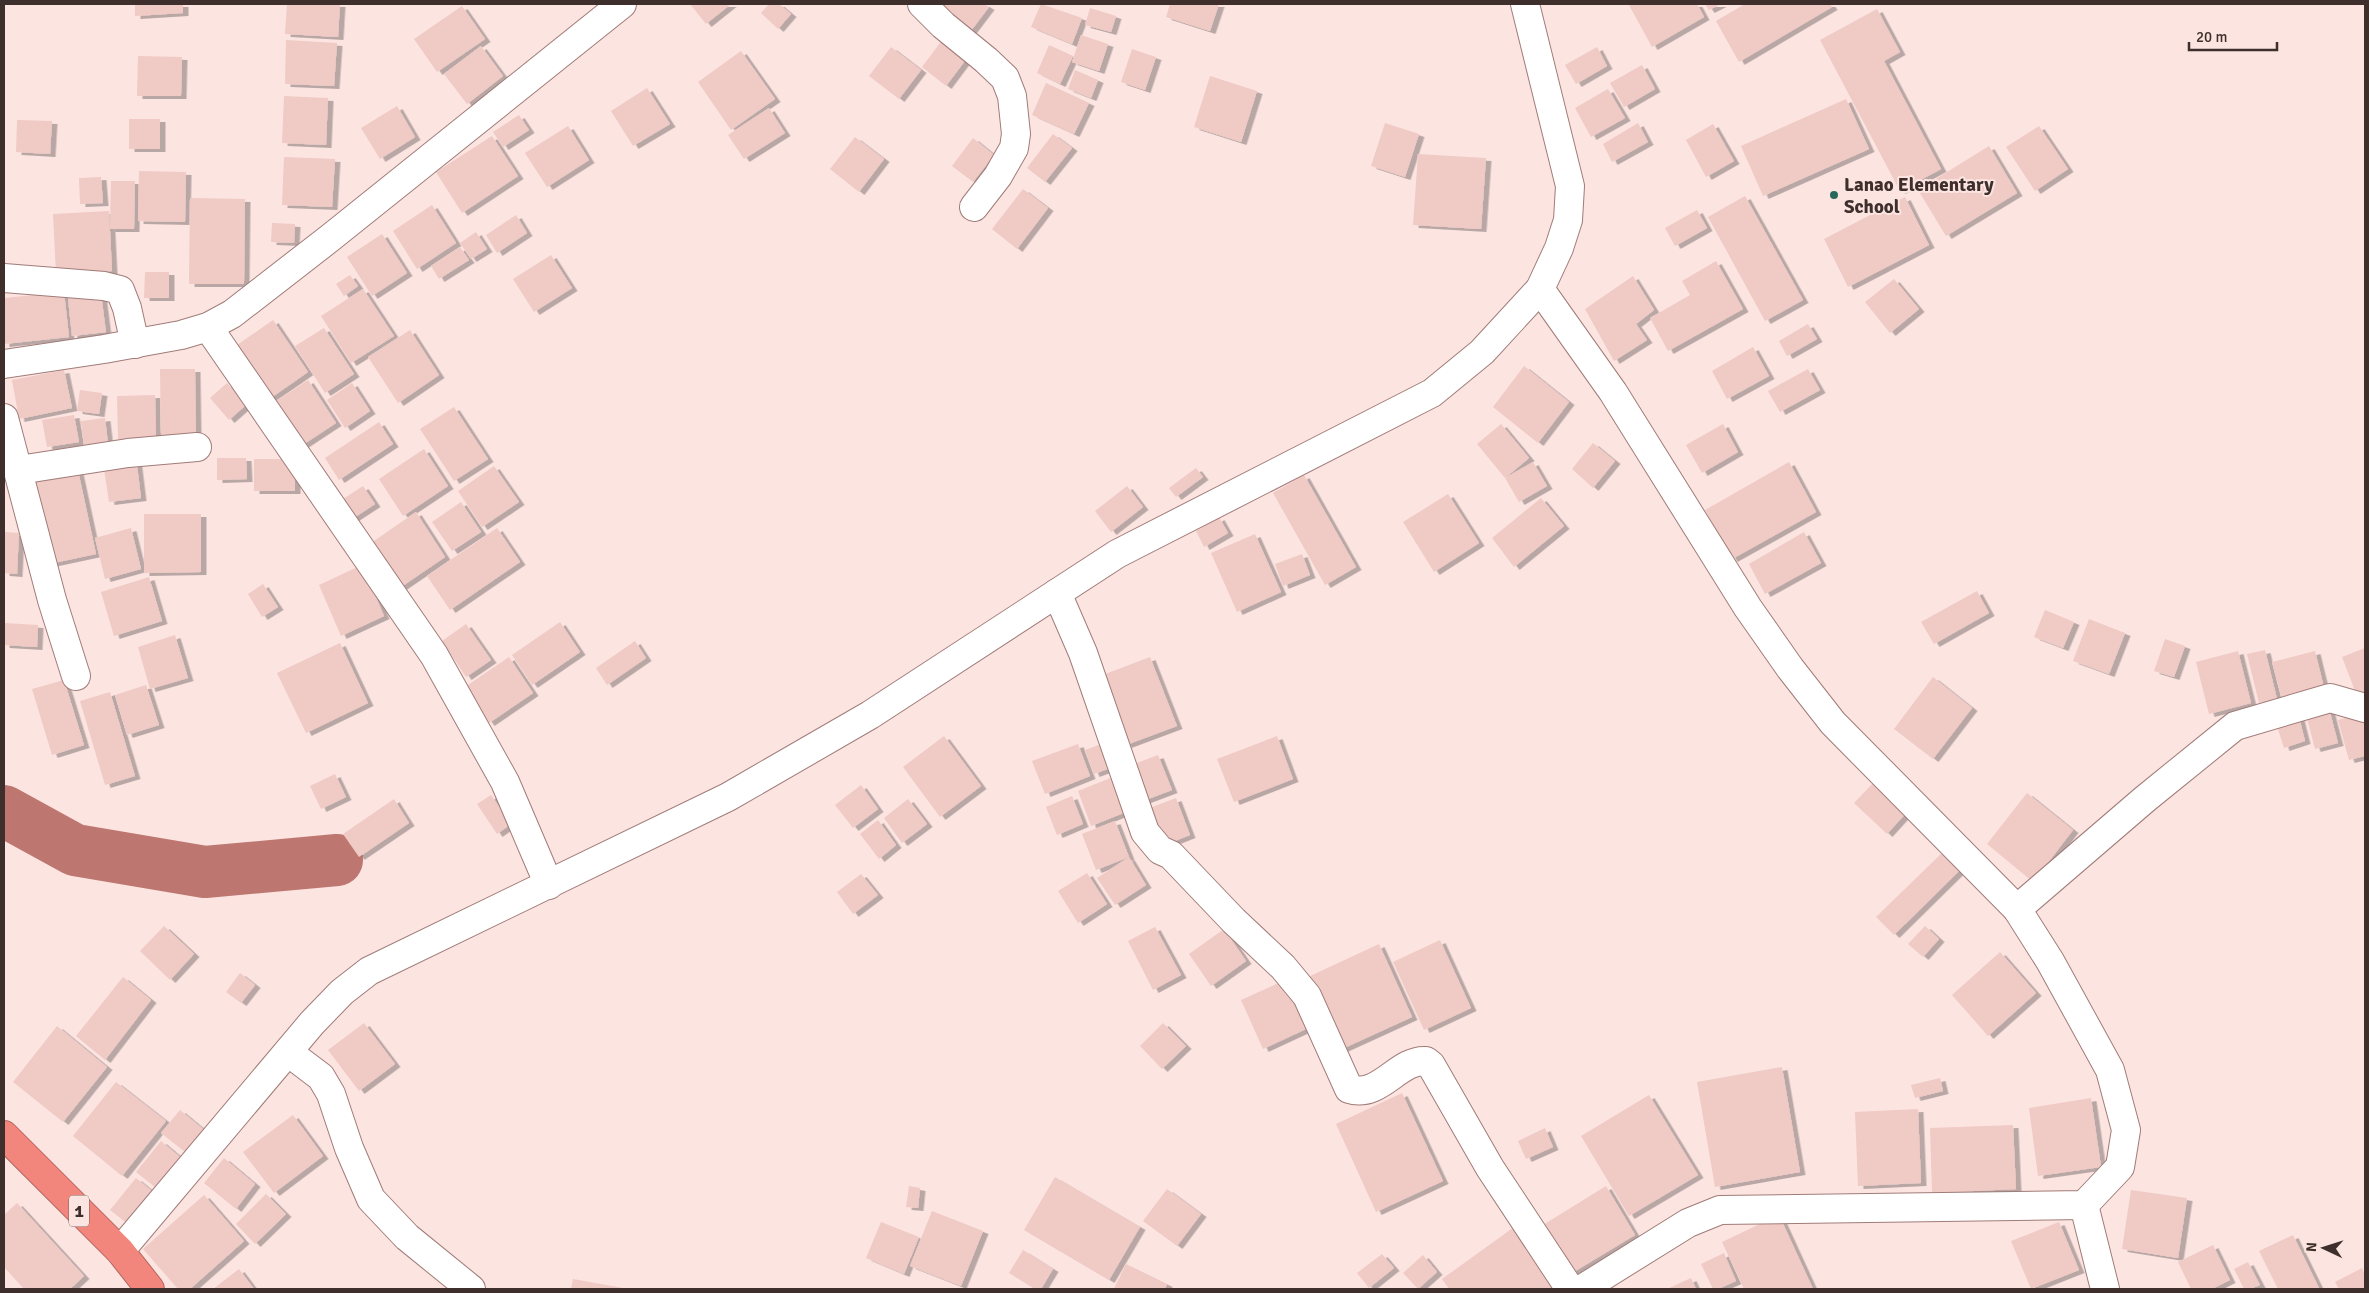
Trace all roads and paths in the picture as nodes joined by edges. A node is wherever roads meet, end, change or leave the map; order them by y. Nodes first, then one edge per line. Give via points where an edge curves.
1 (622, 4) edge
2 (922, 4) edge
3 (1525, 4) edge
4 (974, 207) dead end
5 (4, 278) edge
6 (1540, 289) junction
7 (208, 327) junction
8 (135, 344) junction
9 (4, 364) edge
10 (4, 418) edge
11 (197, 447) dead end
12 (19, 470) junction
13 (1057, 593) junction
14 (76, 676) dead end
15 (2365, 708) edge
16 (549, 884) junction
17 (2018, 909) junction
18 (288, 1052) junction
19 (4, 1136) edge
20 (2084, 1205) junction
21 (120, 1252) junction
22 (150, 1289) edge
23 (471, 1289) edge
24 (1570, 1289) edge
25 (1582, 1289) edge
26 (2105, 1289) edge

1 - 7 street via 330,238 232,314
2 - 4 street via 1004,78 1012,96 1016,134 1014,148
3 - 6 street via 1570,186 1568,220
5 - 8 street via 120,290
6 - 13 street via 1482,352 1432,393 1117,554
6 - 17 street via 1613,392 1748,608 1790,668 1833,723
7 - 8 street
7 - 16 street via 434,655 505,782
8 - 9 street
10 - 12 street
11 - 12 street via 128,453
12 - 14 street via 52,600
13 - 16 street via 870,715 728,797
13 - 24 street via 1082,653 1145,832 1283,967 1306,996 1349,1089 1366,1090 1415,1062 1431,1064 1490,1168
15 - 17 street via 2330,698 2235,726
16 - 18 street via 369,971 342,992
17 - 20 street via 2110,1070 2126,1130 2120,1167
18 - 21 street
18 - 23 street via 321,1077 331,1094 349,1148 372,1199 407,1237
19 - 21 highway, 1
20 - 25 street via 1720,1210 1688,1222
20 - 26 street
21 - 22 highway, 1

